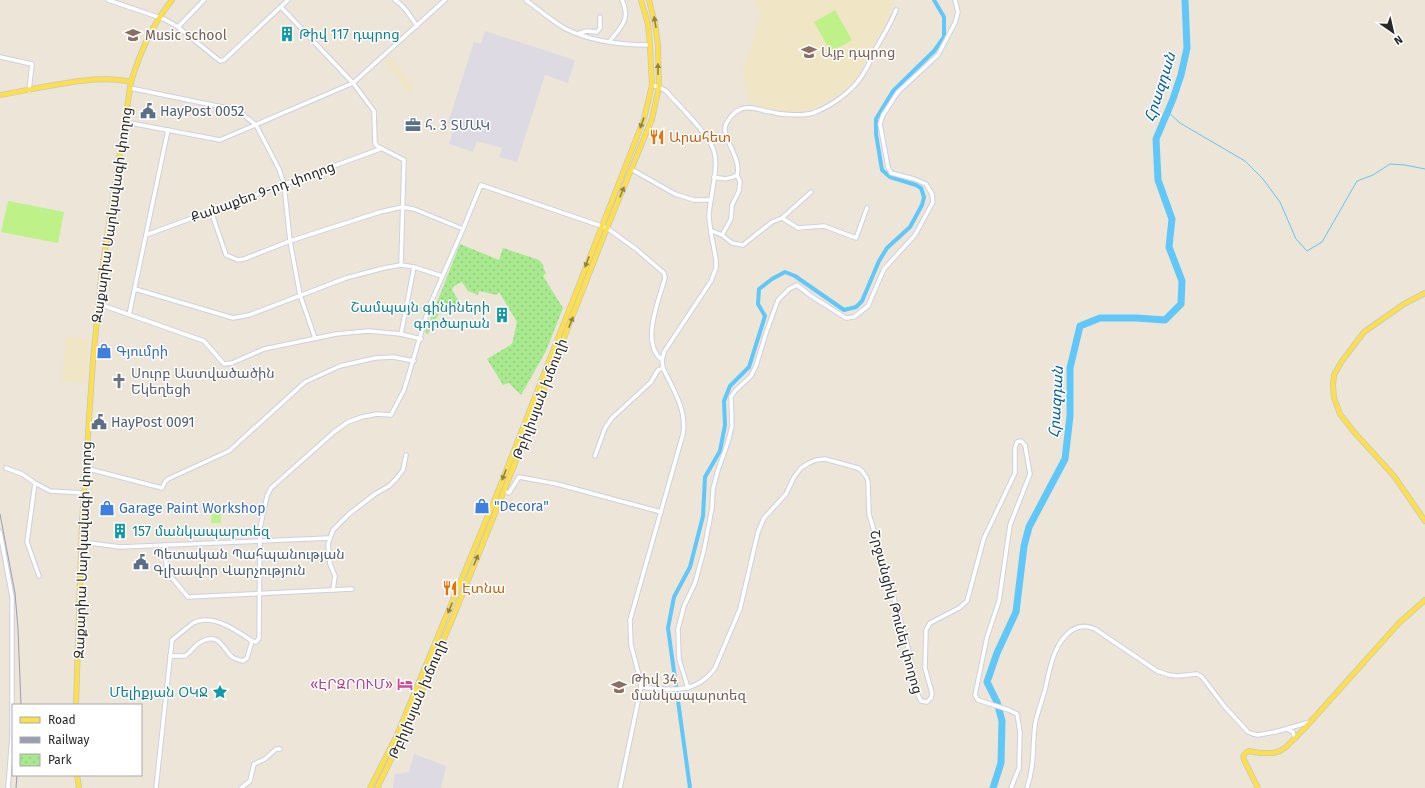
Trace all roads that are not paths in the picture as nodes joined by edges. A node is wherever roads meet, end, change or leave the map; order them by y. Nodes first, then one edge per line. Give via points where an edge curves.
1 (108, 0) edge
2 (172, 0) edge
3 (204, 0) edge
4 (288, 0) edge
5 (395, 0) edge
6 (445, 0) edge
7 (526, 0) edge
8 (622, 0) edge
9 (641, 0) edge
10 (649, 0) edge
11 (955, 0) edge
12 (281, 7) junction
13 (896, 10) dead end
14 (159, 17) junction
15 (600, 17) dead end
16 (417, 26) junction
17 (178, 27) junction
18 (579, 34) junction
19 (609, 42) junction
20 (650, 45) junction
21 (0, 56) edge
22 (132, 82) junction
23 (353, 83) junction
24 (652, 85) junction
25 (659, 86) junction
26 (130, 88) junction
27 (29, 90) junction
28 (0, 95) edge
29 (125, 122) junction
30 (256, 125) junction
31 (168, 130) junction
32 (380, 149) junction
33 (632, 169) junction
34 (737, 175) junction
35 (714, 177) junction
36 (284, 184) junction
37 (811, 192) dead end
38 (711, 200) junction
39 (402, 207) junction
40 (868, 208) dead end
41 (211, 212) junction
42 (782, 218) junction
43 (601, 226) junction
44 (607, 228) junction
45 (463, 230) junction
46 (712, 232) junction
47 (146, 235) junction
48 (722, 235) junction
49 (290, 241) junction
50 (401, 265) junction
51 (414, 267) junction
52 (442, 276) junction
53 (135, 289) junction
54 (1425, 293) edge
55 (300, 295) junction
56 (99, 304) junction
57 (129, 315) junction
58 (401, 334) junction
59 (315, 338) junction
60 (420, 339) junction
61 (662, 360) junction
62 (414, 361) junction
63 (663, 368) junction
64 (406, 455) dead end
65 (595, 456) dead end
66 (6, 468) dead end
67 (85, 468) junction
68 (35, 483) junction
69 (504, 491) junction
70 (84, 493) junction
71 (661, 512) junction
72 (1425, 521) edge
73 (0, 532) edge
74 (330, 538) junction
75 (259, 541) junction
76 (82, 542) junction
77 (164, 545) junction
78 (39, 576) dead end
79 (352, 589) dead end
80 (333, 590) junction
81 (260, 593) junction
82 (1425, 600) edge
83 (252, 641) junction
84 (170, 656) junction
85 (641, 687) junction
86 (688, 688) junction
87 (76, 704) edge
88 (1311, 722) junction
89 (1286, 728) junction
90 (1295, 739) junction
91 (280, 749) dead end
92 (77, 776) edge
93 (8, 788) edge
94 (79, 788) edge
95 (156, 788) edge
96 (241, 788) edge
97 (370, 788) edge
98 (377, 788) edge
99 (620, 788) edge
100 (1011, 788) edge
101 (1027, 788) edge
102 (1258, 788) edge

1 - 14 street
2 - 14 main road, Զաքարիա Սարկավագի փողոց
3 - 17 street
4 - 12 street
5 - 16 street via 404,6
6 - 16 street
7 - 18 street
8 - 19 street via 626,8 626,19
9 - 20 main road, Թբիլիսյան խճուղի via 648,24
25 -> 10 main road, Թբիլիսյան խճուղի via 658,45
11 - 86 street via 958,12 952,30 938,55 898,92 880,124 888,167 892,173 926,184 932,194 933,202 920,227 884,269 868,306 854,317 846,318 797,285 789,289 778,300 751,376 731,397 732,426 713,489 704,550 678,629 679,659
12 - 17 street via 222,60 217,59
12 - 23 street
13 - 34 street via 861,78 836,101 812,113 791,115 742,108 734,114 726,124 725,133 739,168
14 - 17 street
14 - 22 main road, Զաքարիա Սարկավագի փողոց via 138,58
15 - 18 street via 600,28 597,32 587,31
16 - 23 street
18 - 19 street
19 - 20 street
20 - 24 main road, Թբիլիսյան խճուղի
21 - 27 street via 32,64
22 - 26 main road, Զաքարիա Սարկավագի փողոց
22 - 27 main road via 90,80
23 - 30 street
23 - 32 street via 374,111 375,143
24 - 25 street
24 -> 43 main road, Թբիլիսյան խճուղի via 644,119
25 - 33 main road, Թբիլիսյան խճուղի via 652,119
25 - 35 street via 668,92 710,143 715,157
26 - 29 main road, Զաքարիա Սարկավագի փողոց
26 - 30 street via 232,109
27 - 28 main road
29 - 31 street
29 - 56 main road, Զաքարիա Սարկավագի փողոց
30 - 31 street via 220,140
30 - 36 street
31 - 47 street
32 - 36 street, Քանաքեռ 9-րդ փողոց
32 - 39 street via 404,162
33 - 38 street via 675,194 694,200
44 -> 33 main road, Թբիլիսյան խճուղի
34 - 35 street via 725,179
34 - 48 street via 740,191 732,206 731,219
35 - 38 street
36 - 41 street, Քանաքեռ 9-րդ փողոց
36 - 49 street
37 - 42 street
38 - 46 street via 709,217
39 - 45 street via 414,209
39 - 49 street
39 - 50 street
40 - 42 street via 856,238 824,226 798,228
41 - 47 street, Քանաքեռ 9-րդ փողոց
41 - 49 street via 226,255 232,258 244,259
42 - 48 street via 772,222 743,245 732,243
43 - 44 street
43 - 45 street via 481,185
43 -> 97 main road, Թբիլիսյան խճուղի via 438,637 397,735
44 - 61 street via 664,273 651,333 656,356
69 -> 44 main road, Թբիլիսյան խճուղի
45 - 52 street
46 - 48 street
46 - 61 street via 716,260 714,275 664,352
47 - 53 street
49 - 55 street
50 - 51 street
50 - 55 street via 346,278
51 - 52 street
51 - 58 street
52 - 60 street via 429,307
53 - 55 street via 233,318 249,315
53 - 57 street
54 - 72 main road via 1404,304 1364,332 1342,361 1334,375 1333,386 1340,414 1394,476
55 - 59 street
56 - 57 street
56 - 67 main road, Զաքարիա Սարկավագի փողոց
57 - 59 street via 204,341 224,364 264,349
58 - 59 street via 368,331
58 - 60 street
60 - 62 street
61 - 63 street
62 - 67 street via 393,357 375,358 340,366 305,382 228,451 168,479 162,488
62 - 75 street via 404,390 391,415 377,414 348,422 272,488 267,496
63 - 65 street via 658,370 651,382 612,418 605,428
63 - 71 street via 683,413 684,424
64 - 74 street via 403,470 396,479 349,514 332,530
66 - 68 street via 22,474
67 - 70 main road, Զաքարիա Սարկավագի փողոց
68 - 70 street via 50,491
68 - 78 street via 28,542
69 - 71 street via 509,493 519,477 557,484
98 -> 69 main road, Թբիլիսյան խճուղի via 402,737
70 - 76 main road, Զաքարիա Սարկավագի փողոց
71 - 85 street via 630,620 631,645
73 - 93 street via 12,596 12,736
74 - 75 street
74 - 80 street via 329,560 335,576
75 - 77 street
75 - 81 street
76 - 77 street via 120,547
76 - 87 main road, Զաքարիա Սարկավագի փողոց
77 - 81 street via 167,572 188,597
79 - 80 street
80 - 81 street
81 - 83 street via 259,638 256,642
82 - 88 main road via 1399,622
83 - 84 street via 218,621 197,621 172,640
83 - 84 street via 247,658 243,661 232,657 224,645 211,638 200,643 185,656
84 - 95 street
85 - 86 street, Շրջանցիկ Թունել փողոց via 672,690
85 - 99 street
86 - 100 street, Շրջանցիկ Թունել փողոց via 700,682 715,668 740,609 758,532 764,518 782,500 801,468 816,460 825,459 858,468 867,478 870,514 907,643 918,695 921,701 929,700 932,694 924,668 926,630 930,623 967,601 984,538 1015,473 1015,448 1017,442 1021,441 1025,445 1030,474 1010,525 999,601 975,695 978,700 1017,714 1020,732 1019,768
88 - 89 street
88 - 90 main road
89 - 90 street via 1293,732
89 - 101 street via 1258,735 1248,732 1202,677 1197,674 1169,675 1157,671 1095,629 1084,626 1065,635 1054,654 1035,725 1032,770
90 - 102 main road via 1280,751 1245,753 1243,758
91 - 96 street via 254,764 250,781
92 - 94 main road

